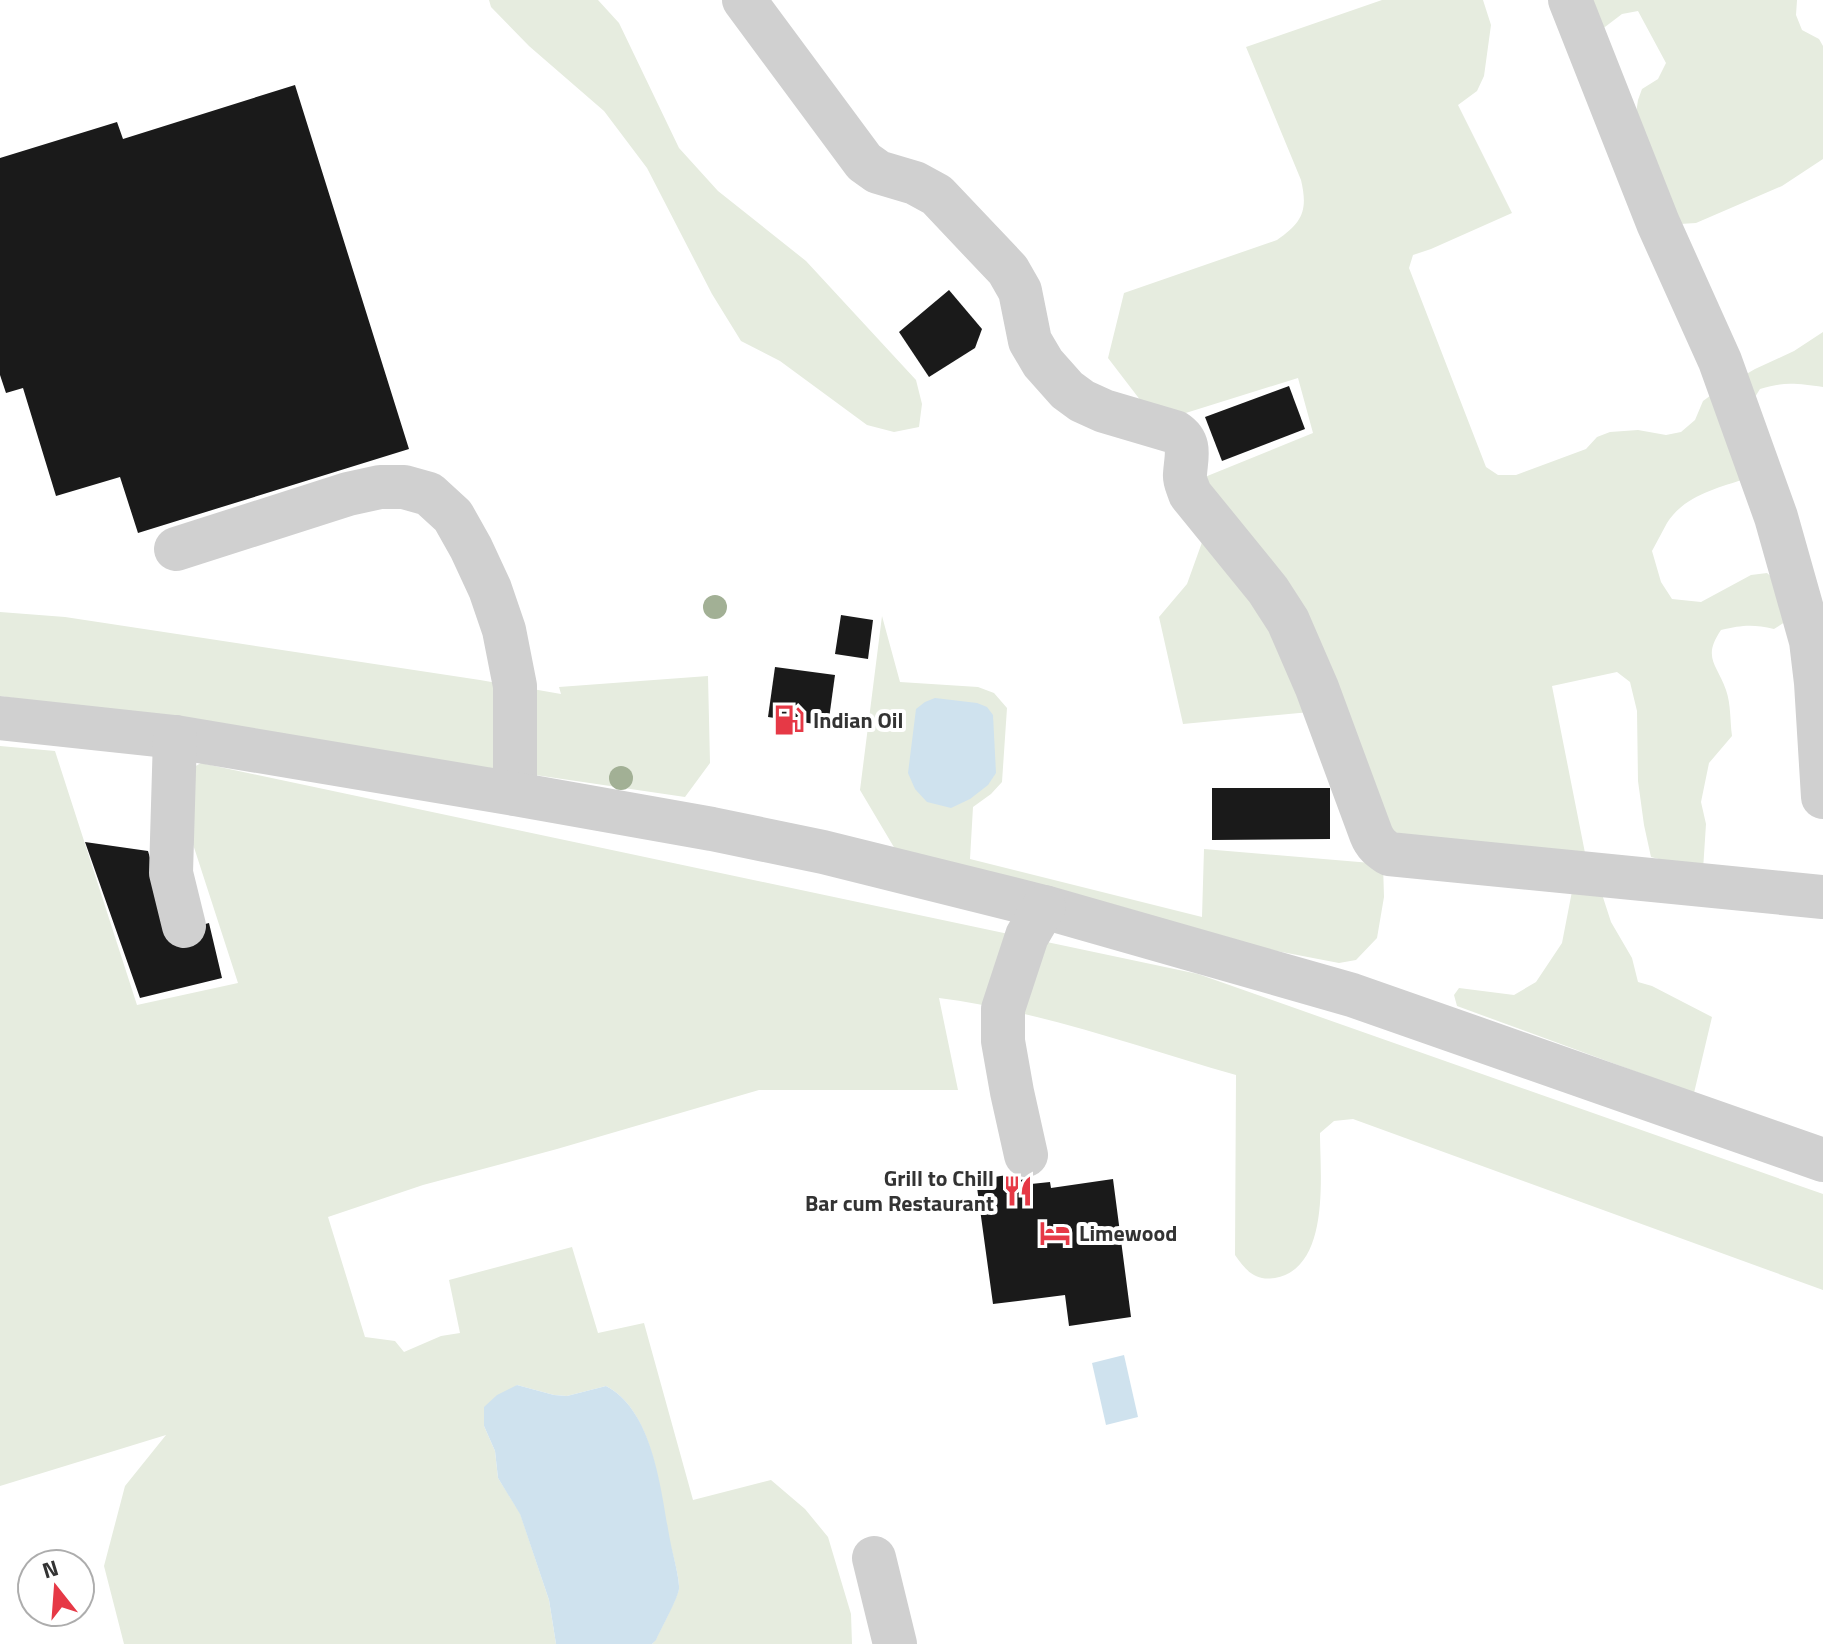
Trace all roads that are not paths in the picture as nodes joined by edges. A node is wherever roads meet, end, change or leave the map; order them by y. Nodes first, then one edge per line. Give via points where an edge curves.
1 (744, 0) edge
2 (1570, 0) edge
3 (176, 549) dead end
4 (0, 718) edge
5 (175, 737) junction
6 (515, 781) junction
7 (1823, 797) edge
8 (1823, 897) edge
9 (1036, 922) junction
10 (184, 926) dead end
11 (1026, 1155) dead end
12 (1823, 1160) edge
13 (874, 1558) dead end
14 (895, 1644) edge

1 - 8 street via 864,162 937,195 1008,270 1020,291 1030,341 1067,390 1104,411 1183,438 1190,494 1288,621 1371,834 1382,850
2 - 7 street via 1658,223 1720,361 1776,517 1811,641
3 - 6 street via 358,491 404,487 429,494 453,516 471,548 504,630 515,686
4 - 5 street
5 - 6 street
5 - 10 street via 171,881
6 - 9 street via 956,885
9 - 11 street via 1003,1009 1003,1041
9 - 12 street via 1352,995
13 - 14 street

